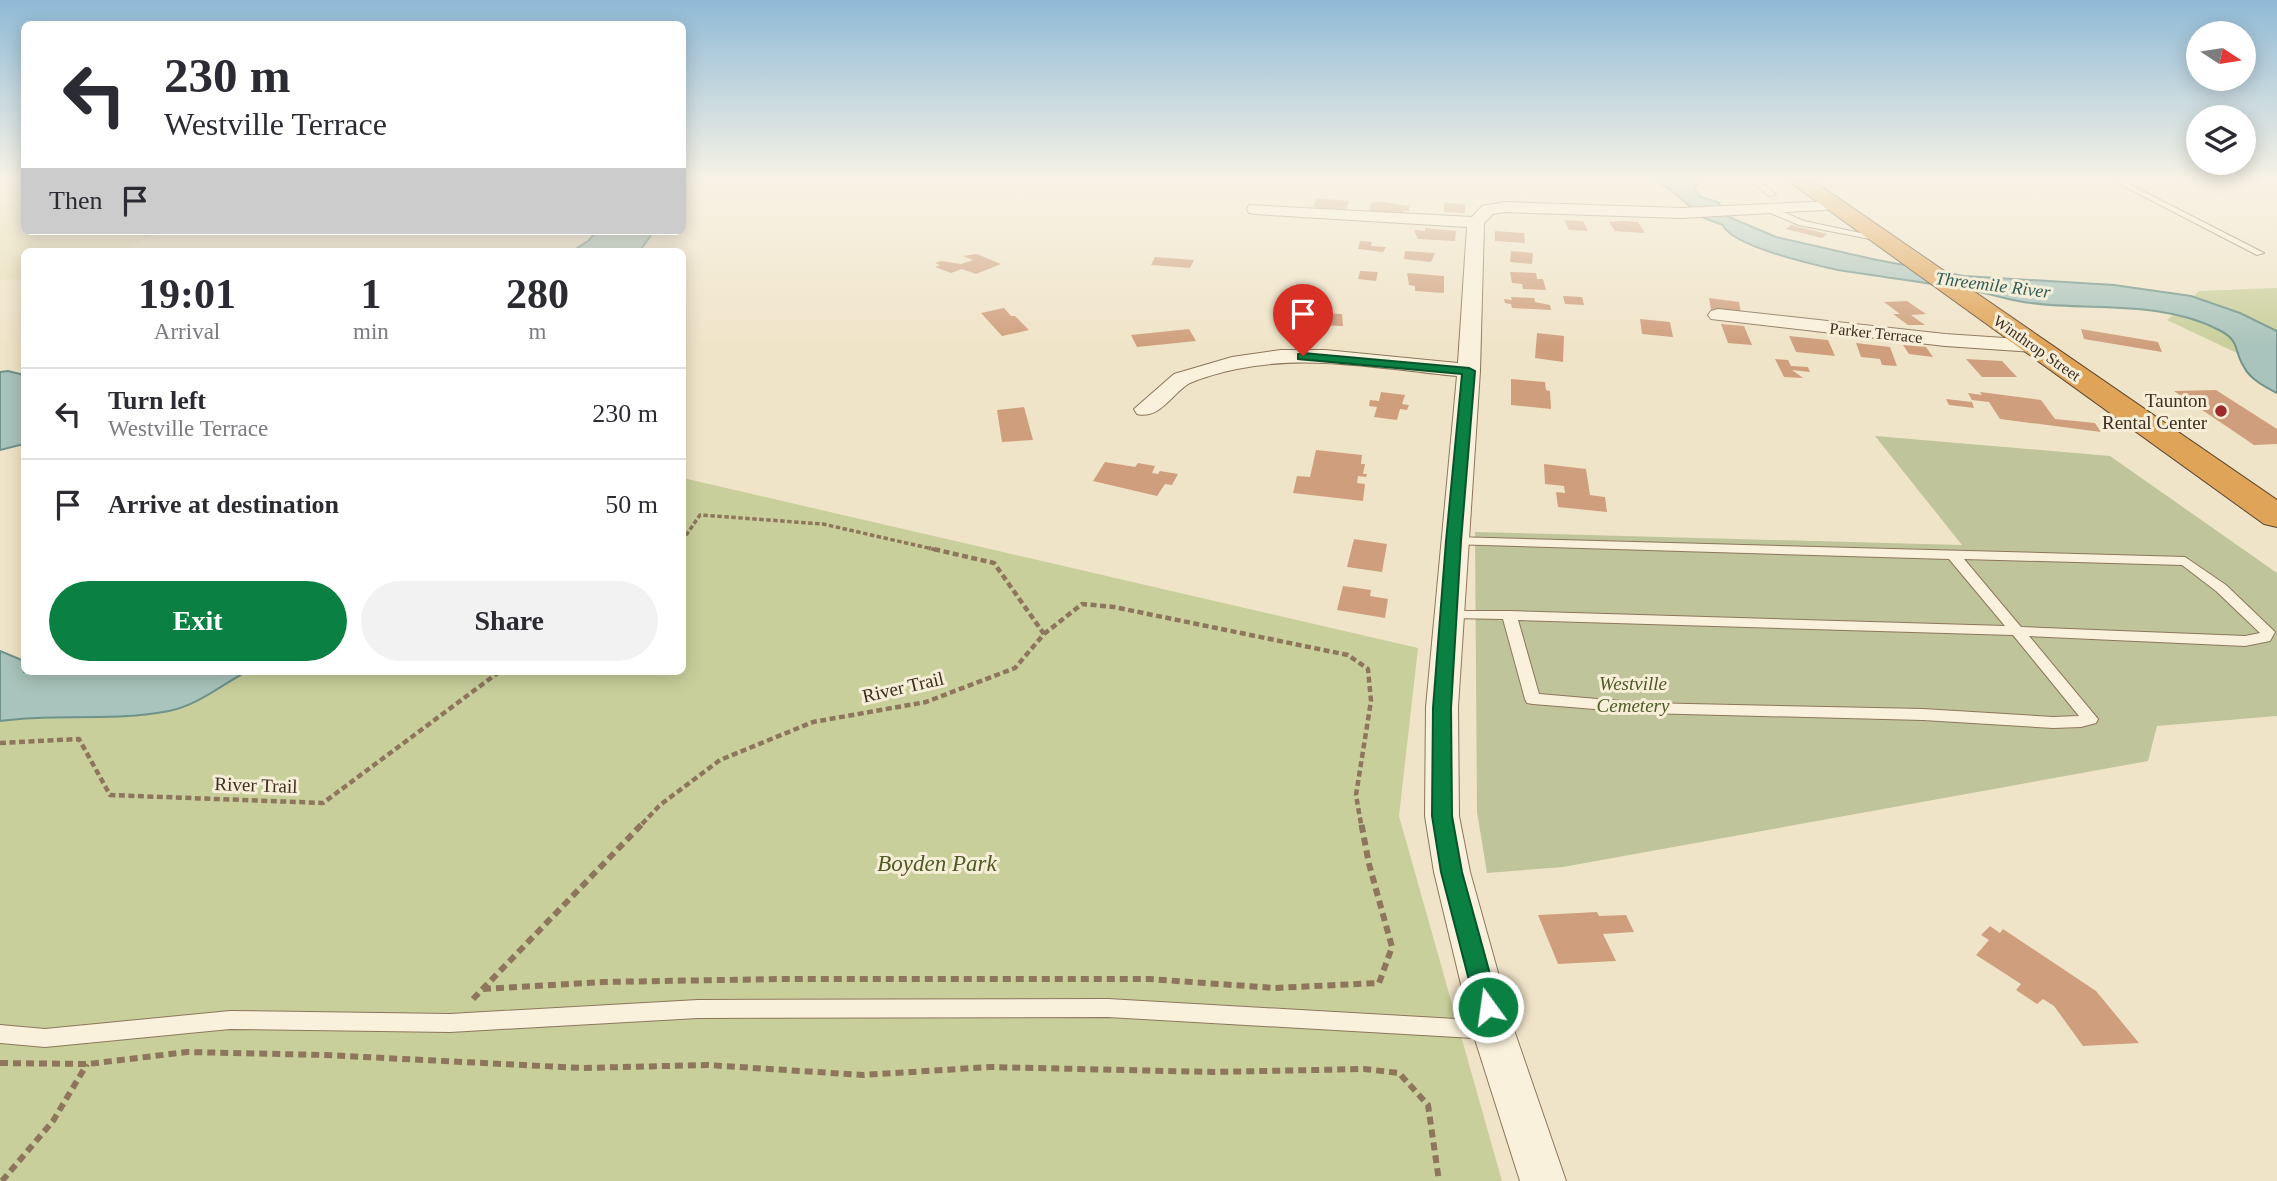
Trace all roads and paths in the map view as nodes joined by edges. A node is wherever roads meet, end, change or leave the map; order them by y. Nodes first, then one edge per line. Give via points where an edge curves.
1 (1475, 235) edge
2 (1863, 235) edge
3 (1877, 235) edge
4 (2225, 235) edge
5 (1883, 239) junction
6 (2260, 253) dead end
7 (1718, 315) dead end
8 (2035, 346) junction
9 (1469, 371) junction
10 (1145, 409) dead end
11 (2277, 516) edge
12 (686, 535) edge
13 (1453, 541) junction
14 (1953, 555) junction
15 (1448, 614) junction
16 (1509, 615) junction
17 (2017, 631) junction
18 (1044, 634) junction
19 (495, 675) edge
20 (0, 743) edge
21 (482, 989) junction
22 (450, 1023) junction
23 (1493, 1030) junction
24 (0, 1034) edge
25 (0, 1063) edge
26 (88, 1064) junction
27 (2, 1181) edge
28 (1439, 1181) edge
29 (1543, 1181) edge

1 - 9 street
2 - 5 lane
3 - 5 highway, Winthrop Street
4 - 6 lane
5 - 8 highway, Winthrop Street
7 - 8 street, Parker Terrace
8 - 11 highway, Winthrop Street
9 - 10 street via 1281,356 1232,363 1182,379
9 - 13 street
12 - 18 path via 700,515 823,524 994,563
13 - 14 lane
13 - 15 street
14 - 17 lane
14 - 17 lane via 2185,561 2267,632 2266,638 2245,641
15 - 16 lane
15 - 23 street via 1442,816
16 - 17 lane
16 - 17 lane via 1533,699 1704,710 2064,722 2090,719
18 - 21 path, River Trail via 1015,668 926,702 813,722 720,760 660,806
18 - 21 path, River Trail via 1082,604 1114,607 1349,655 1368,669 1371,701 1356,795 1392,947 1379,983 1275,988 1149,979 782,979
19 - 20 path, River Trail via 323,803 110,795 79,739
21 - 22 path, River Trail
22 - 23 lane via 698,1009 1108,1008
22 - 24 lane via 230,1020 45,1038
23 - 29 street
25 - 26 path
26 - 27 path via 53,1121
26 - 28 path via 187,1052 582,1068 708,1065 863,1075 990,1067 1213,1072 1364,1069 1399,1073 1428,1105

